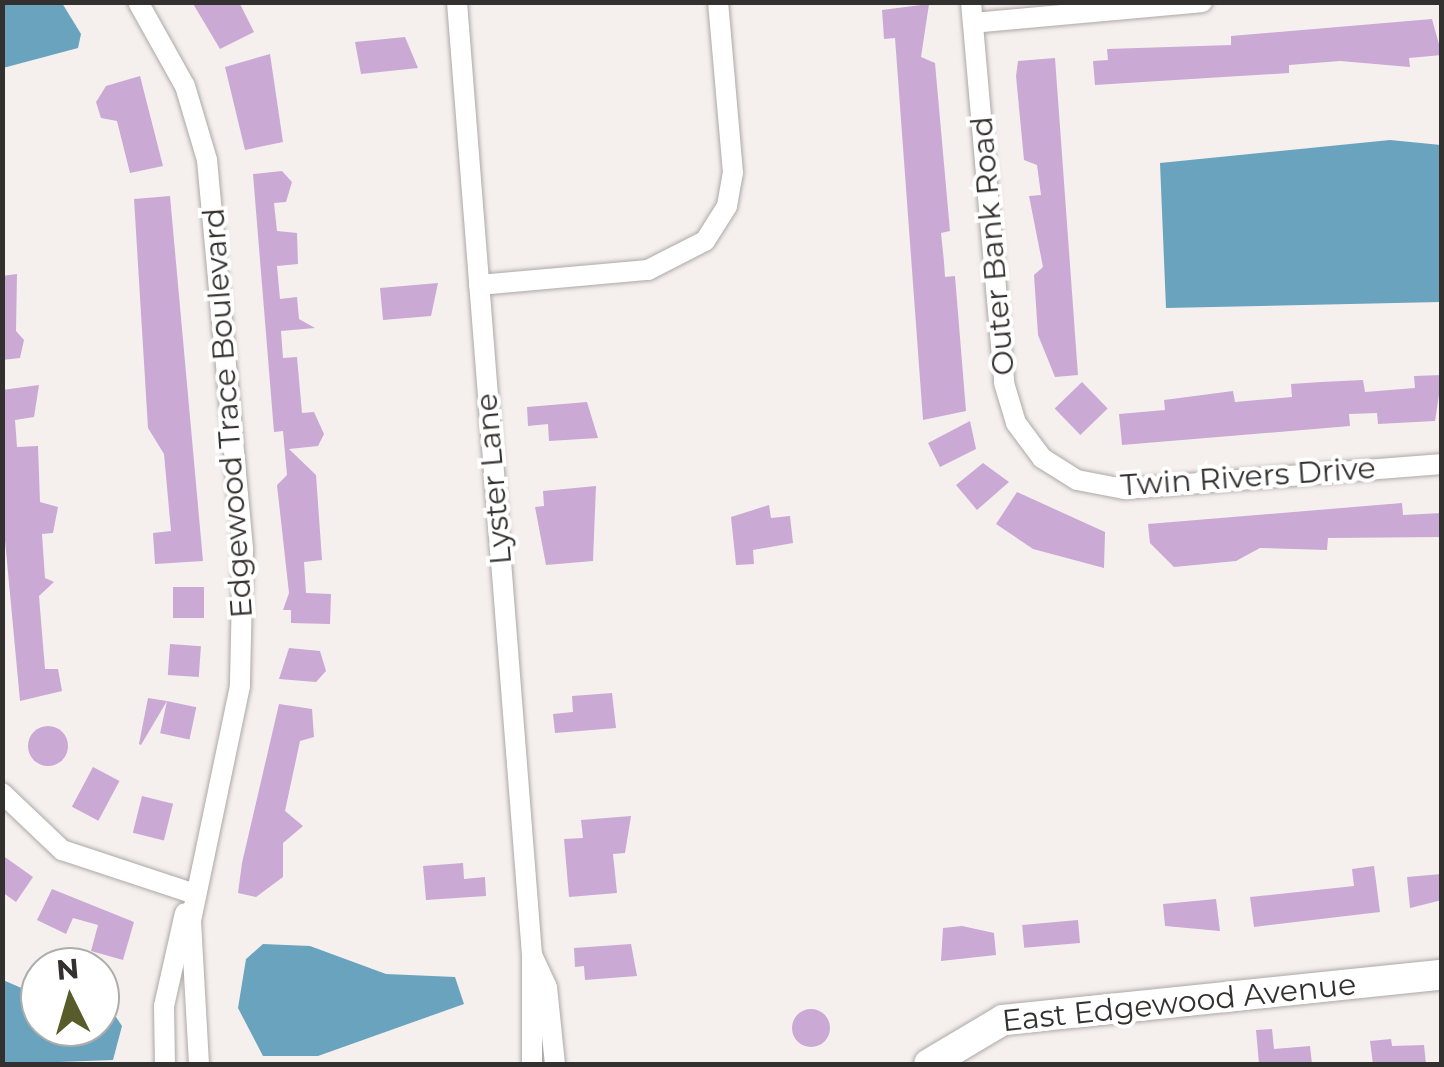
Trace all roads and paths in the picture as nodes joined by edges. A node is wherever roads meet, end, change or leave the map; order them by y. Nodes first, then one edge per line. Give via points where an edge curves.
1 (138, 2) edge
2 (456, 2) edge
3 (718, 2) edge
4 (1202, 2) edge
5 (972, 13) edge
6 (479, 285) junction
7 (1442, 464) edge
8 (1058, 470) joint
9 (2, 794) edge
10 (195, 894) junction
11 (532, 955) junction
12 (1442, 975) edge
13 (164, 1064) edge
14 (198, 1064) edge
15 (532, 1064) edge
16 (554, 1064) edge
17 (929, 1064) edge

1 - 10 street, Edgewood Trace Boulevard via 185,86 206,160 242,549 240,686
2 - 6 street, Lyster Lane
3 - 6 street via 732,174 727,206 704,241 648,270
4 - 5 street
5 - 8 street, Outer Bank Road via 1008,406 1027,442
6 - 11 street, Lyster Lane
7 - 8 street, Twin Rivers Drive via 1124,489
9 - 10 street via 62,850
10 - 13 street, Edgewood Trace Boulevard via 171,963
10 - 14 street, Edgewood Trace Boulevard
11 - 15 street, Lyster Lane
11 - 16 street, Lyster Lane via 547,988
12 - 17 main road, East Edgewood Avenue via 1003,1020

